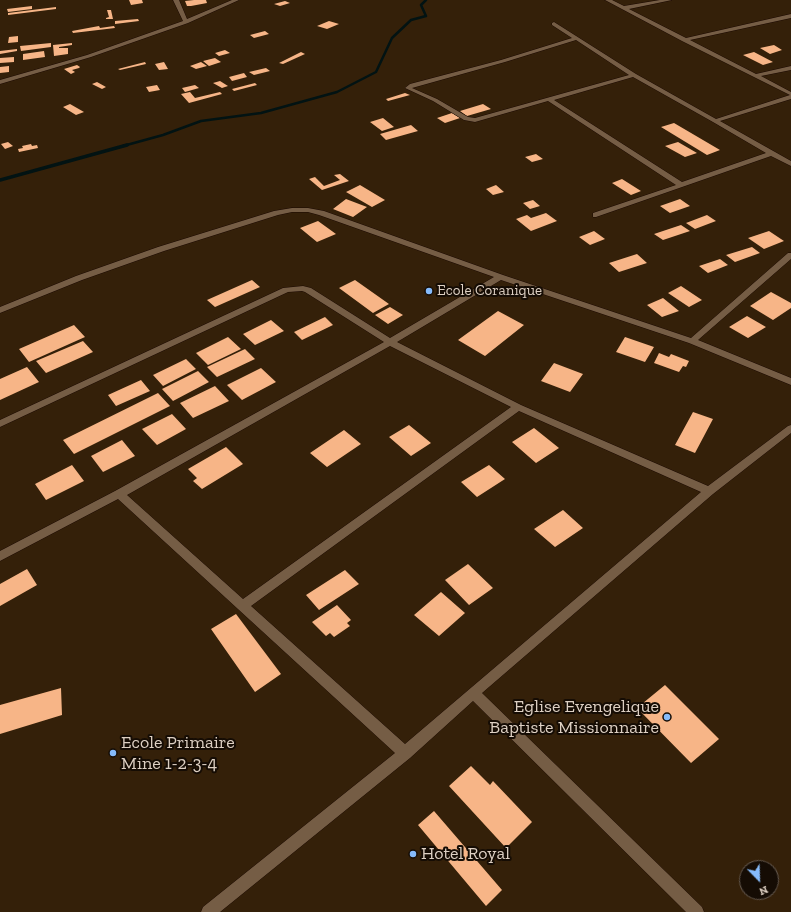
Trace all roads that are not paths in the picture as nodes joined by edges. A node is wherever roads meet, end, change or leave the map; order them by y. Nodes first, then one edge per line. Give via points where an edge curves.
1 (176, 0) edge
2 (236, 0) edge
3 (608, 0) edge
4 (669, 0) edge
5 (624, 8) junction
6 (791, 16) edge
7 (186, 22) junction
8 (554, 24) dead end
9 (577, 38) junction
10 (684, 40) junction
11 (791, 68) edge
12 (634, 75) junction
13 (755, 76) junction
14 (0, 82) edge
15 (791, 96) edge
16 (549, 99) junction
17 (715, 121) junction
18 (772, 153) junction
19 (791, 164) edge
20 (681, 185) junction
21 (596, 214) dead end
22 (791, 255) edge
23 (500, 277) junction
24 (0, 310) edge
25 (692, 341) junction
26 (390, 342) junction
27 (791, 382) edge
28 (518, 406) junction
29 (0, 424) edge
30 (791, 428) edge
31 (709, 491) junction
32 (119, 494) junction
33 (0, 556) edge
34 (243, 606) junction
35 (473, 693) junction
36 (405, 753) junction
37 (208, 912) edge
38 (698, 912) edge

1 - 7 street
2 - 7 street
3 - 5 street
4 - 5 street
5 - 10 street
6 - 10 street
7 - 14 street via 89,56
8 - 9 street
9 - 12 street
9 - 16 street via 408,88 471,121
10 - 13 street
11 - 13 street
12 - 16 street
12 - 17 street
13 - 15 street
15 - 17 street
16 - 20 street
17 - 18 street
18 - 19 street
18 - 20 street
20 - 21 street
22 - 25 street
23 - 24 street via 321,213 292,210 161,249
23 - 25 street
23 - 26 street
25 - 27 street
26 - 28 street
26 - 29 street via 308,290 295,288
26 - 32 street
28 - 31 street
28 - 34 street
30 - 31 street
31 - 35 street
32 - 33 street
32 - 34 street
34 - 36 street
35 - 36 street
35 - 38 street
36 - 37 street

